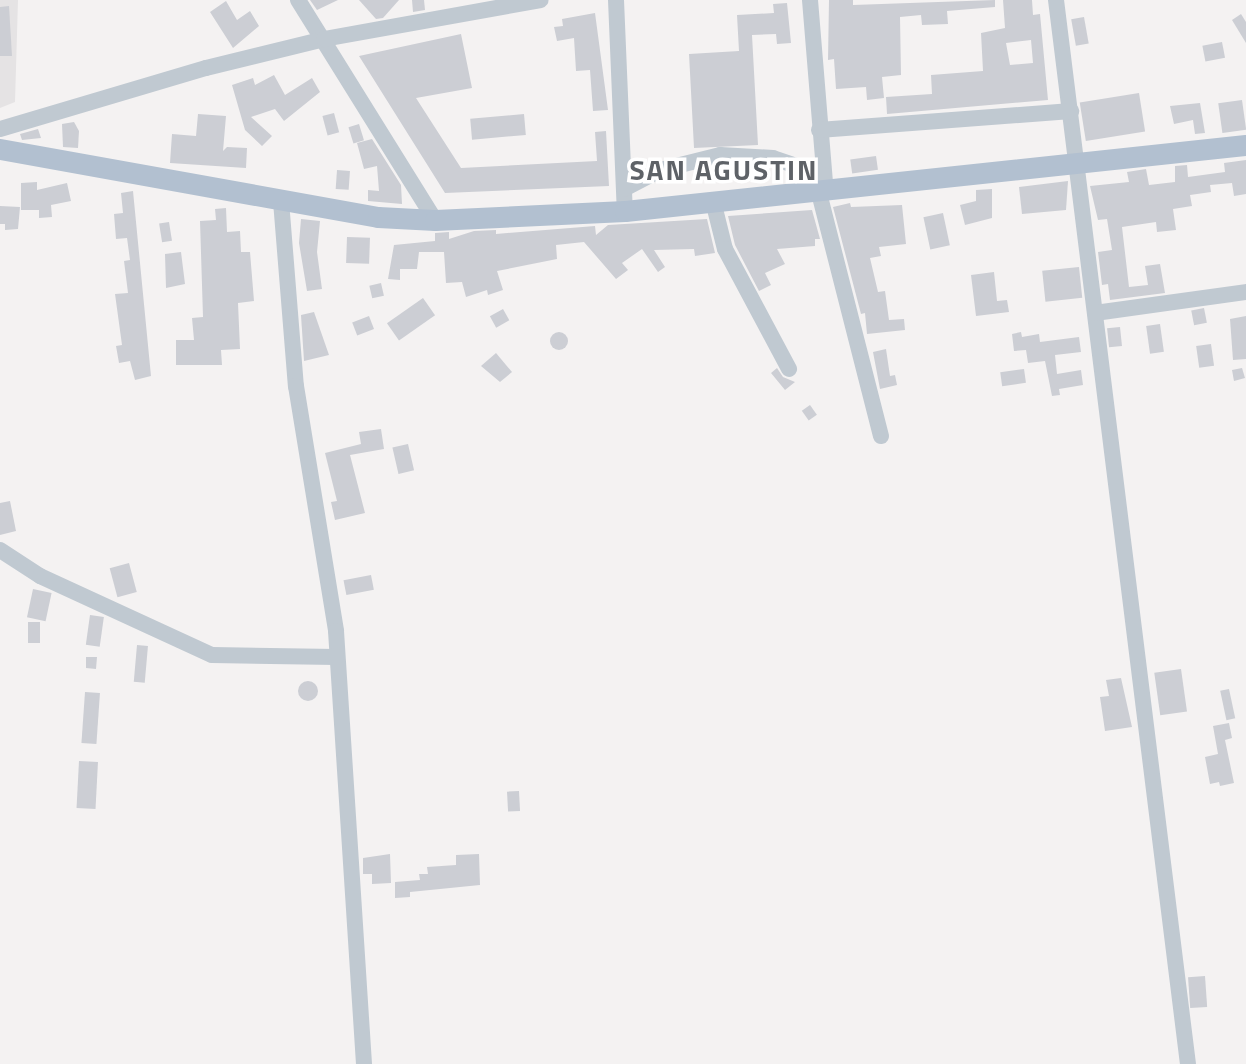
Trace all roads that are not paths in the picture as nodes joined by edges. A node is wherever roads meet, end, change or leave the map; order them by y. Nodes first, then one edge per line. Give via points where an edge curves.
1 (298, 0) edge
2 (541, 0) edge
3 (616, 0) edge
4 (810, 0) edge
5 (1056, 0) edge
6 (324, 39) junction
7 (1071, 111) junction
8 (0, 129) edge
9 (819, 130) junction
10 (1246, 145) edge
11 (0, 149) edge
12 (1079, 165) junction
13 (822, 184) junction
14 (625, 200) junction
15 (282, 201) junction
16 (713, 201) junction
17 (435, 220) junction
18 (1246, 292) edge
19 (1095, 313) junction
20 (789, 369) dead end
21 (881, 436) dead end
22 (0, 550) edge
23 (336, 657) junction
24 (364, 1064) edge
25 (1188, 1064) edge

1 - 6 street
2 - 6 street
3 - 14 street
4 - 9 street
5 - 7 street
6 - 8 street via 206,68
6 - 17 street
7 - 9 street
7 - 12 street
9 - 13 street
10 - 12 main road
11 - 15 main road
12 - 13 main road
12 - 19 street
13 - 14 street via 773,158 720,155 687,160
13 - 16 main road
13 - 21 street
14 - 16 main road
14 - 17 main road
15 - 17 main road via 378,218
15 - 23 street via 296,386 337,631
16 - 20 street via 725,249
18 - 19 street
19 - 25 street
22 - 23 street via 50,581 212,656
23 - 24 street

